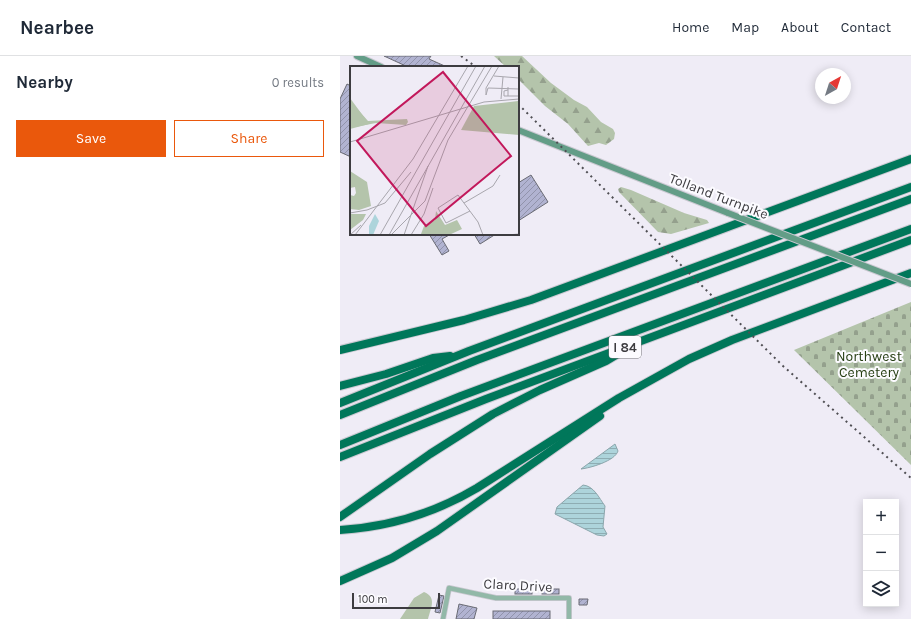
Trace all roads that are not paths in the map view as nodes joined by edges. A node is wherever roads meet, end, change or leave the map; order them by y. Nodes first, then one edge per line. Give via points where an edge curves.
1 (357, 56) edge
2 (379, 66) edge
3 (519, 130) edge
4 (911, 159) edge
5 (911, 187) edge
6 (911, 199) edge
7 (911, 229) edge
8 (911, 240) edge
9 (911, 273) edge
10 (911, 284) edge
11 (632, 344) junction
12 (340, 350) edge
13 (457, 356) junction
14 (340, 386) edge
15 (640, 386) junction
16 (340, 403) edge
17 (340, 415) edge
18 (340, 445) edge
19 (340, 457) edge
20 (340, 517) edge
21 (340, 530) edge
22 (340, 581) edge
23 (443, 619) edge
24 (568, 619) edge

1 - 2 main road
3 - 10 main road, Tolland Turnpike, bridge
4 - 12 highway via 531,300 464,320
5 - 13 highway
6 - 17 highway via 477,360
7 - 18 highway via 480,389
8 - 11 highway, I 84
9 - 15 highway via 721,344
11 - 19 highway, I 84
11 - 20 highway via 606,361 540,390 487,418
13 - 14 highway via 433,358
13 - 16 highway
15 - 21 highway via 457,499 398,521
15 - 22 highway via 437,531 392,558
23 - 24 street, Claro Drive via 449,588 496,598 569,598

